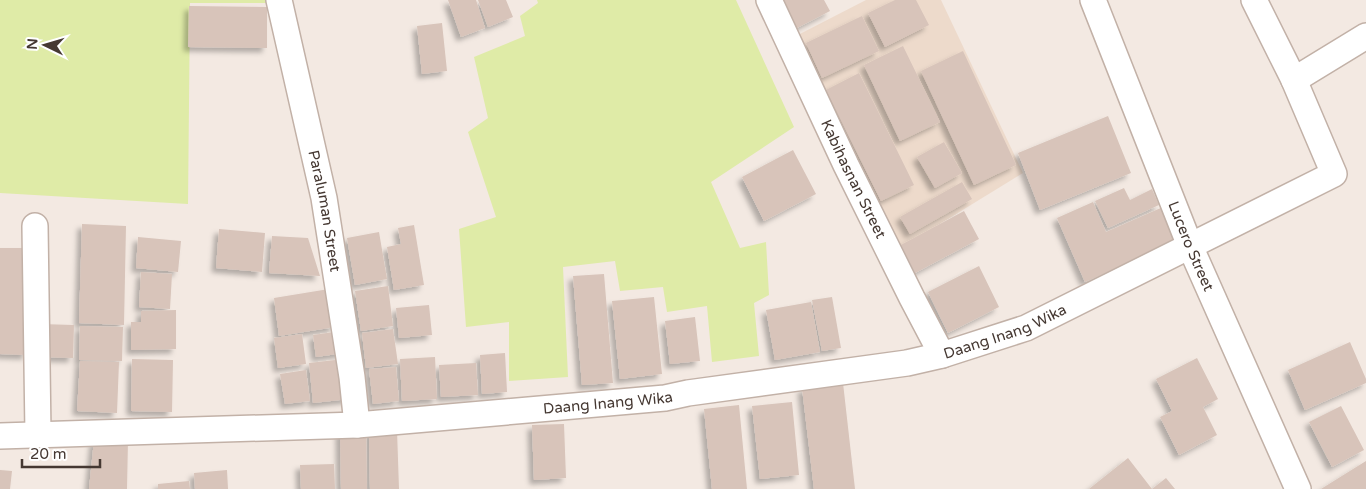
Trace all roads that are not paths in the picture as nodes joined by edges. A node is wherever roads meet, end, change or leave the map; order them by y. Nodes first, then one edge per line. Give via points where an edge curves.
1 (279, 0) edge
2 (769, 0) edge
3 (1093, 0) edge
4 (1254, 0) edge
5 (1366, 36) edge
6 (1294, 80) junction
7 (35, 226) dead end
8 (1190, 246) junction
9 (942, 355) junction
10 (357, 425) junction
11 (38, 434) junction
12 (0, 436) edge
13 (1298, 489) edge

1 - 10 street, Paraluman Street via 324,198
2 - 9 street, Kabihasnan Street via 846,165
3 - 8 street, Lucero Street
4 - 6 street
5 - 6 street
6 - 8 street, Daang Inang Wika via 1334,174
7 - 11 street
8 - 9 street, Daang Inang Wika via 1026,328
8 - 13 street, Lucero Street
9 - 10 street, Daang Inang Wika via 907,364 665,398
10 - 11 street, Daang Inang Wika
11 - 12 street, Daang Inang Wika

